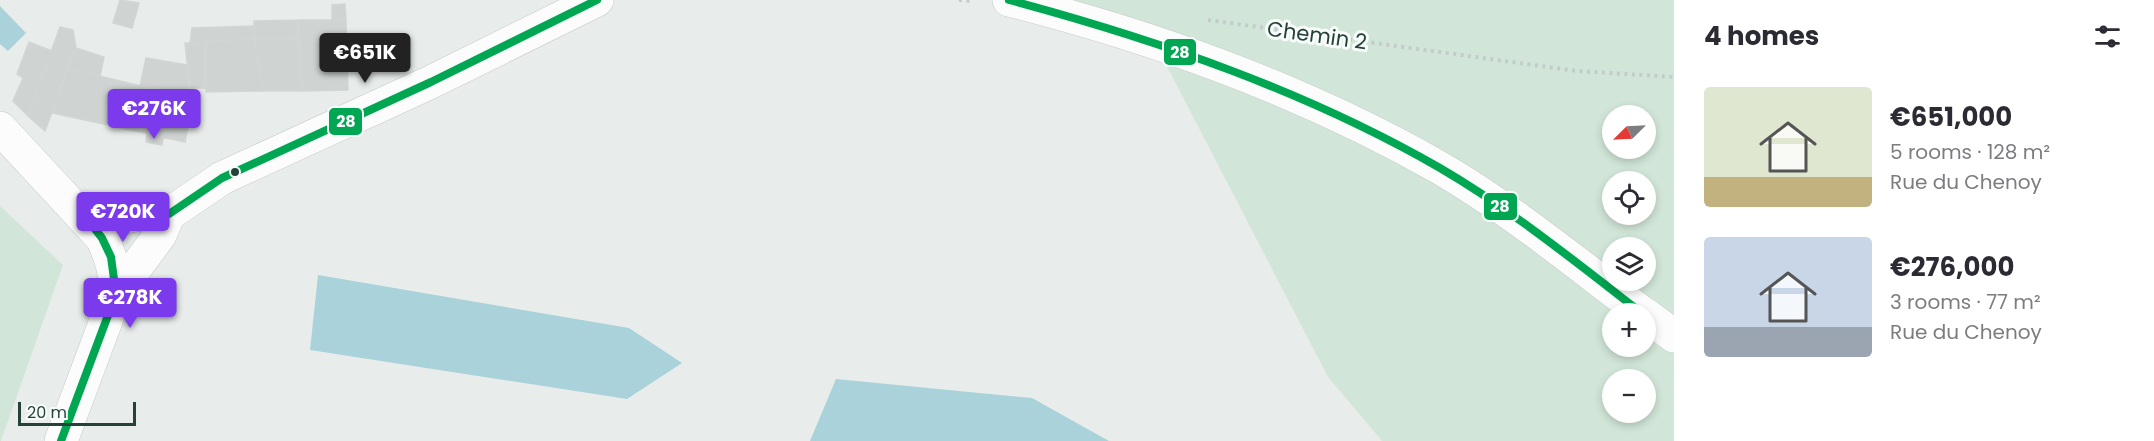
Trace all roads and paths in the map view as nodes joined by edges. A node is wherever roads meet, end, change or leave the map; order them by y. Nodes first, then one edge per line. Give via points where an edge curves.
1 (597, 0) edge
2 (959, 0) edge
3 (1015, 2) edge
4 (1203, 19) dead end
5 (1674, 77) edge
6 (0, 128) edge
7 (169, 213) junction
8 (91, 224) junction
9 (116, 294) junction
10 (1630, 303) edge
11 (1656, 322) edge
12 (1674, 336) edge
13 (61, 441) edge

1 - 7 street via 222,178
2 - 3 path
3 - 10 street via 1071,15 1157,44 1349,120 1442,169
4 - 5 path, Chemin 2 via 1577,71
6 - 8 street
7 - 8 street via 144,213
7 - 9 street via 160,235
8 - 9 street via 111,257
9 - 13 street
11 - 12 street

